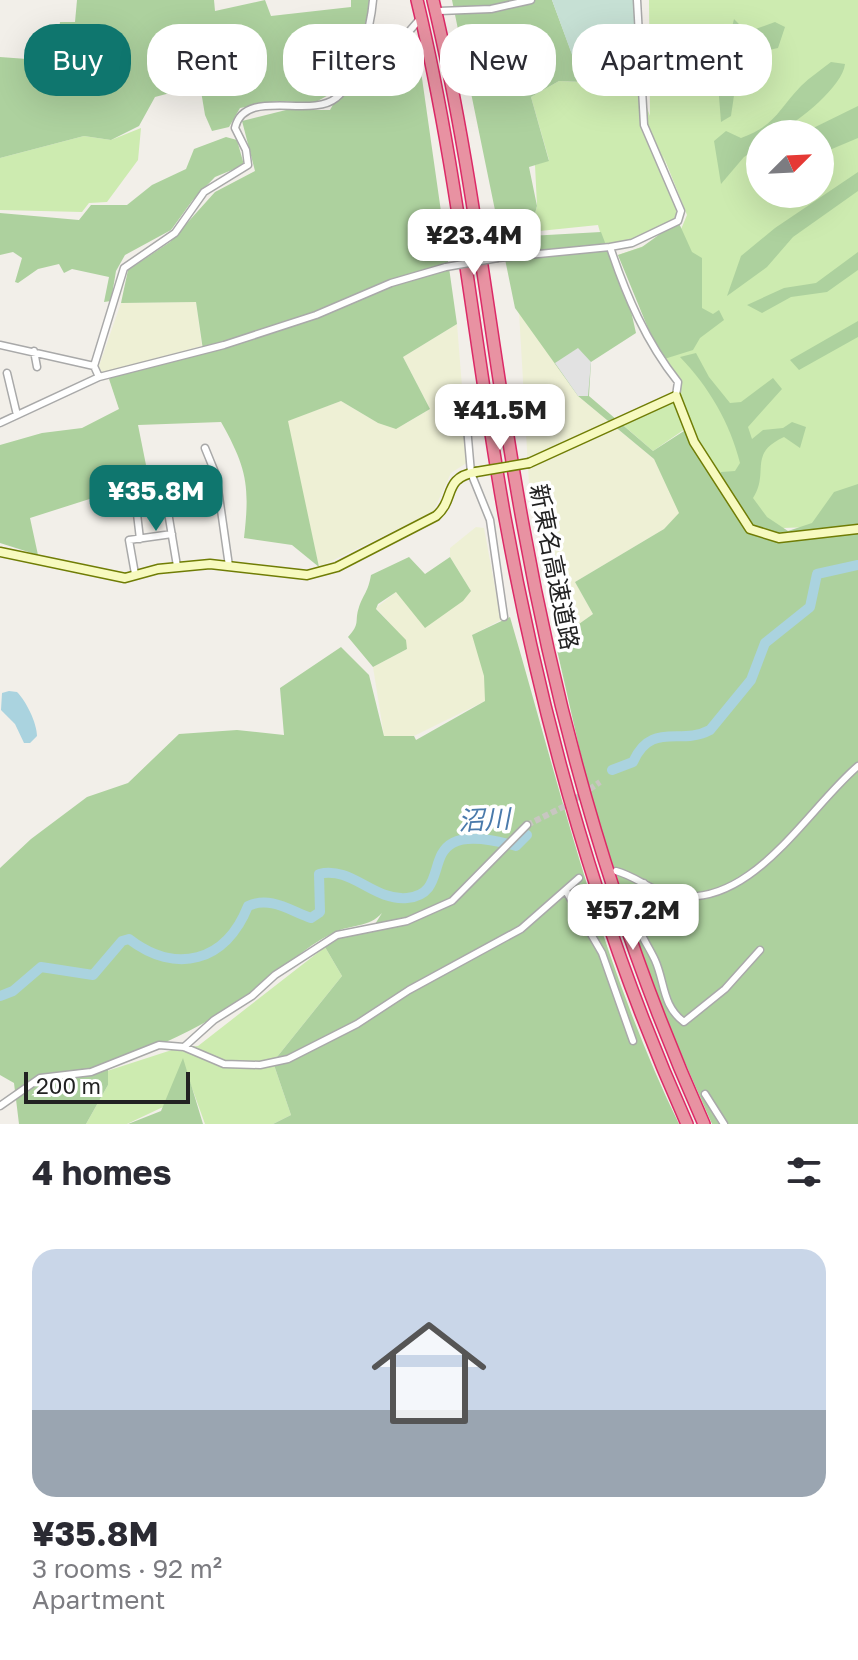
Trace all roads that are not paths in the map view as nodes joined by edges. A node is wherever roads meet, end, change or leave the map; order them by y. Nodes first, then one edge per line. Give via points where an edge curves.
1 (373, 0) edge
2 (417, 0) edge
3 (531, 0) edge
4 (637, 0) edge
5 (436, 6) edge
6 (419, 20) dead end
7 (371, 24) edge
8 (416, 24) edge
9 (339, 96) edge
10 (610, 247) junction
11 (11, 336) dead end
12 (4, 345) edge
13 (34, 351) junction
14 (94, 366) junction
15 (37, 367) dead end
16 (7, 373) dead end
17 (99, 377) junction
18 (676, 396) junction
19 (465, 404) dead end
20 (17, 415) junction
21 (0, 423) edge
22 (205, 448) dead end
23 (474, 472) junction
24 (186, 492) dead end
25 (165, 494) junction
26 (858, 529) edge
27 (172, 534) junction
28 (140, 539) junction
29 (0, 552) edge
30 (177, 566) junction
31 (229, 566) junction
32 (135, 574) junction
33 (504, 617) dead end
34 (858, 766) edge
35 (527, 825) tunnel mouth
36 (616, 871) dead end
37 (579, 878) dead end
38 (644, 883) junction
39 (566, 891) junction
40 (760, 950) dead end
41 (633, 1041) dead end
42 (184, 1047) junction
43 (705, 1094) dead end
44 (0, 1106) edge
45 (687, 1124) edge
46 (704, 1124) edge
47 (724, 1124) edge

1 - 7 street
2 - 45 highway, 新東名高速道路 via 439,100 500,490 535,669 602,909
3 - 5 street via 491,9
4 - 10 street via 644,125 681,211 678,221 632,243
5 - 46 highway, 新東名高速道路 via 552,668 593,827 629,939
6 - 8 street
9 - 14 street via 322,105 278,105 242,114 235,128 248,165 204,192 175,233 124,268
10 - 17 street, bridge via 446,267 224,345
10 - 18 street via 657,355 678,382
11 - 12 street
12 - 13 street
13 - 14 street
13 - 15 street
14 - 17 street
16 - 20 street
17 - 20 street
18 - 23 street, bridge via 529,463
18 - 26 street via 694,442 750,529 779,538
19 - 23 street
20 - 21 street
22 - 31 street via 216,475
23 - 31 street via 450,486 436,516 325,572 307,575
23 - 33 street via 490,520
24 - 25 street
25 - 27 street
25 - 28 street via 132,498
27 - 28 street
27 - 30 street
28 - 32 street via 129,540
29 - 32 street via 118,577
30 - 31 street
30 - 32 street
34 - 38 street via 781,849 717,892 670,894
35 - 42 street via 452,901 381,929 337,935 275,975
36 - 38 street
37 - 39 street
38 - 40 street via 635,905 636,919 665,997 684,1022 725,989
39 - 41 street via 602,953
39 - 42 street via 521,929 288,1059 224,1064
42 - 44 street via 159,1045 91,1072 40,1078
43 - 47 street

